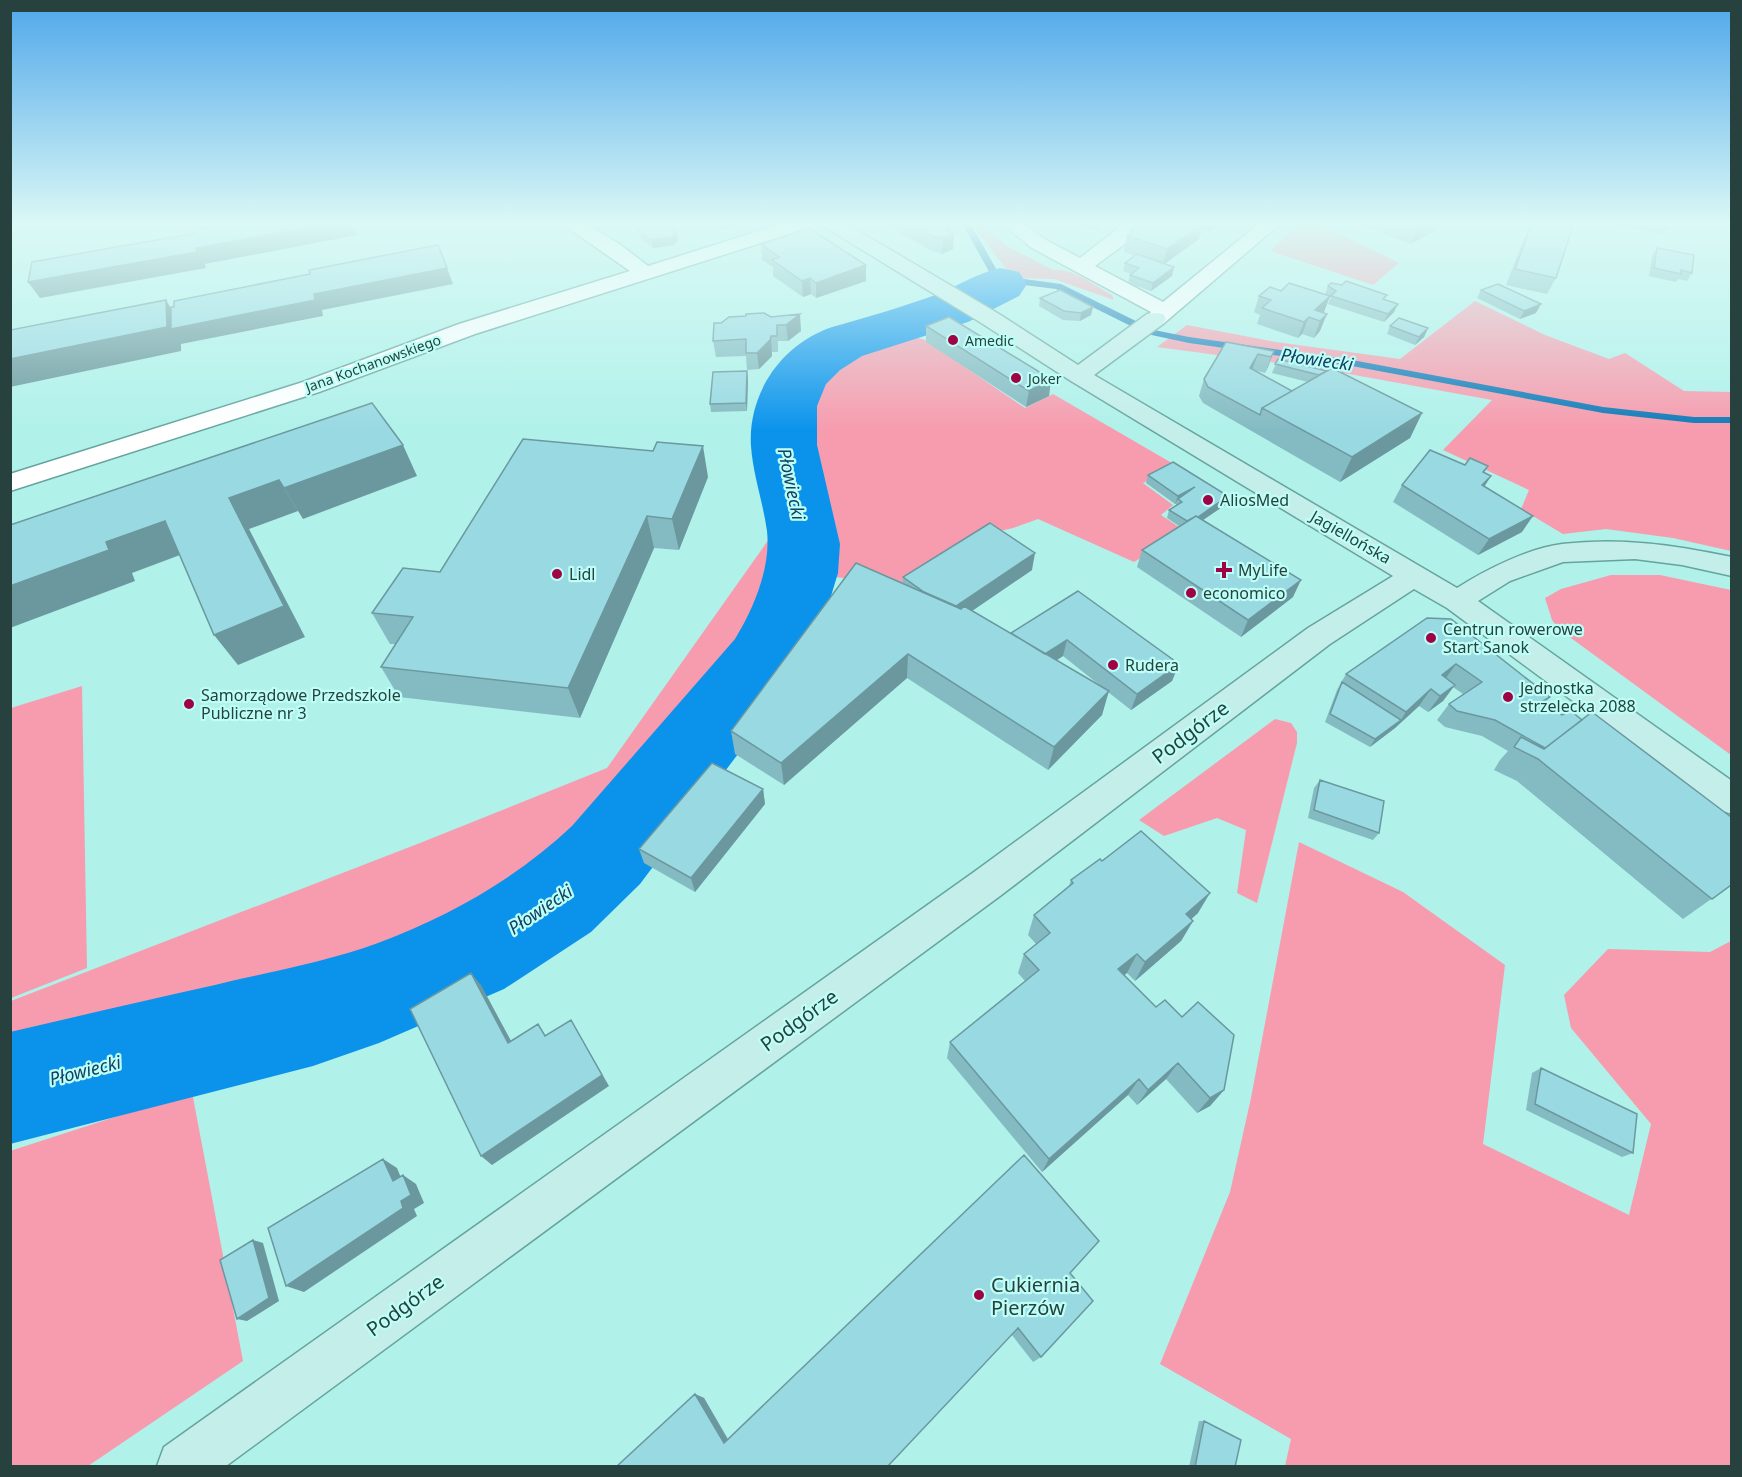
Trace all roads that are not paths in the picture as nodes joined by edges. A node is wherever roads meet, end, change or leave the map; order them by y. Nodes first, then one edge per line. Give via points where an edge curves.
1 (585, 292) edge
2 (946, 292) edge
3 (1123, 292) edge
4 (1188, 292) edge
5 (1160, 315) junction
6 (1079, 376) junction
7 (10, 483) edge
8 (1731, 567) edge
9 (1415, 574) junction
10 (1456, 601) junction
11 (1731, 800) edge
12 (183, 1467) edge

1 - 7 street, Jana Kochanowskiego via 467,329 311,387
2 - 6 street, Jagiellońska
3 - 5 street
4 - 5 street
5 - 6 street
6 - 9 street, Jagiellońska
8 - 10 street via 1635,550 1561,553 1500,574
9 - 10 street, Jagiellońska
9 - 12 street, Podgórze via 1319,636 987,884
10 - 11 street, Jagiellońska

